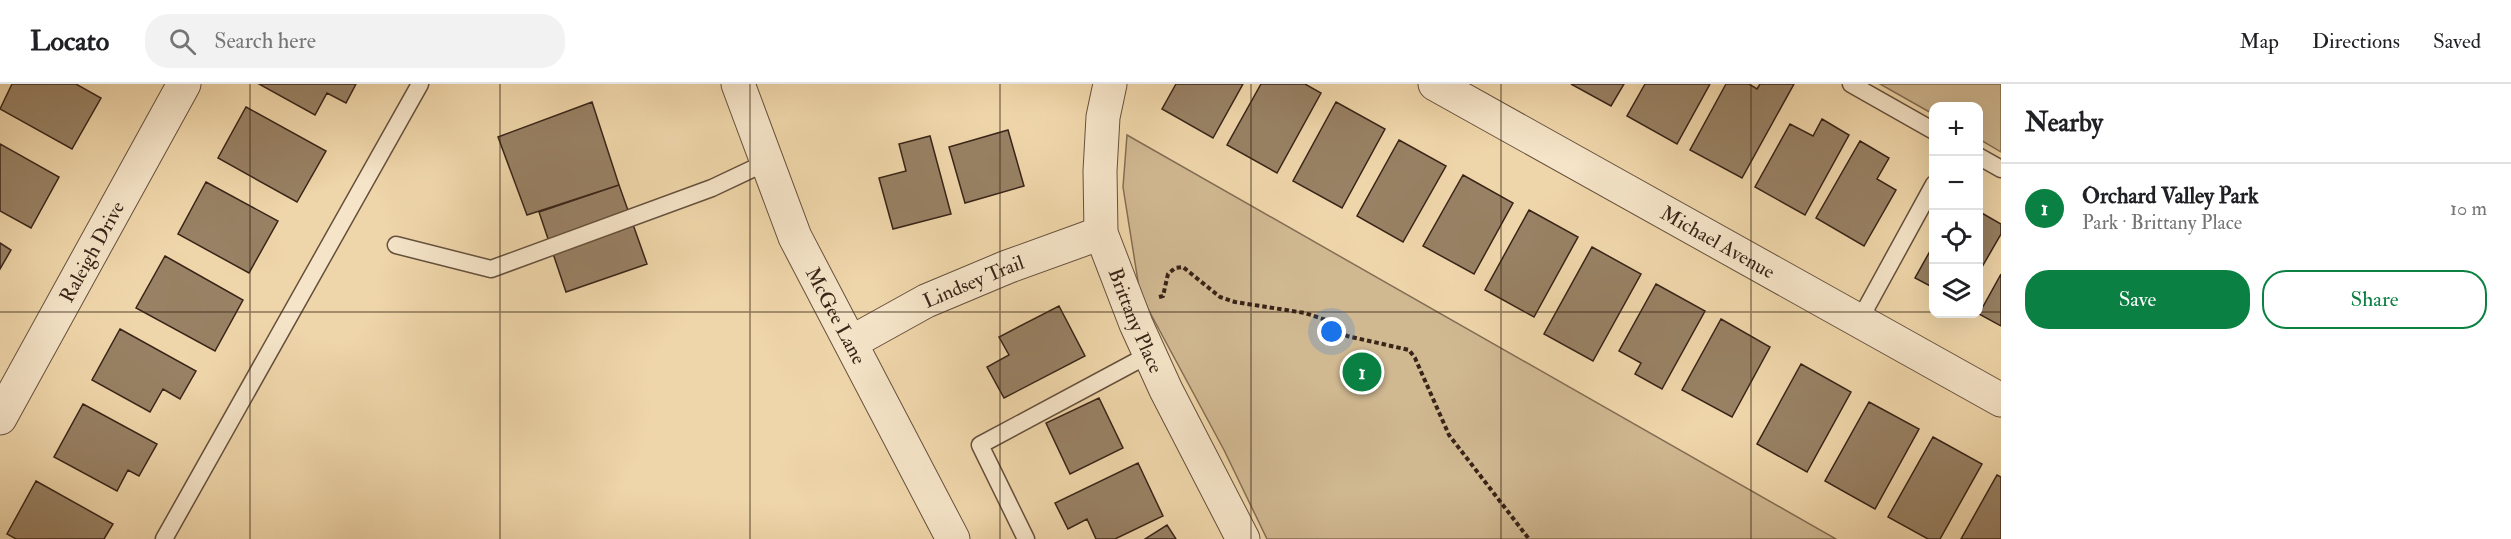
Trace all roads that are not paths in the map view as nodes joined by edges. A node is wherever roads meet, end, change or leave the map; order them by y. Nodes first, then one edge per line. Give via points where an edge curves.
1 (184, 84) edge
2 (420, 84) edge
3 (738, 84) edge
4 (1110, 84) edge
5 (1435, 84) edge
6 (1851, 84) edge
7 (1929, 128) edge
8 (1983, 159) edge
9 (767, 162) junction
10 (2001, 169) edge
11 (1929, 193) edge
12 (1101, 233) junction
13 (396, 245) dead end
14 (1859, 321) junction
15 (852, 342) junction
16 (1150, 354) junction
17 (2001, 400) edge
18 (2, 407) edge
19 (164, 539) edge
20 (953, 539) edge
21 (1026, 539) edge
22 (1242, 539) edge

1 - 18 street, Raleigh Drive
2 - 19 lane
3 - 9 street, McGee Lane
4 - 12 street, Brittany Place via 1103,117
5 - 14 street, Michael Avenue
6 - 7 lane
8 - 10 lane
9 - 13 lane via 712,188 491,269
9 - 15 street, McGee Lane via 795,237
11 - 14 lane
12 - 15 street, Lindsey Trail via 926,301
12 - 16 street, Brittany Place
14 - 17 street, Michael Avenue
15 - 20 street, McGee Lane
16 - 21 lane via 980,445
16 - 22 street, Brittany Place

